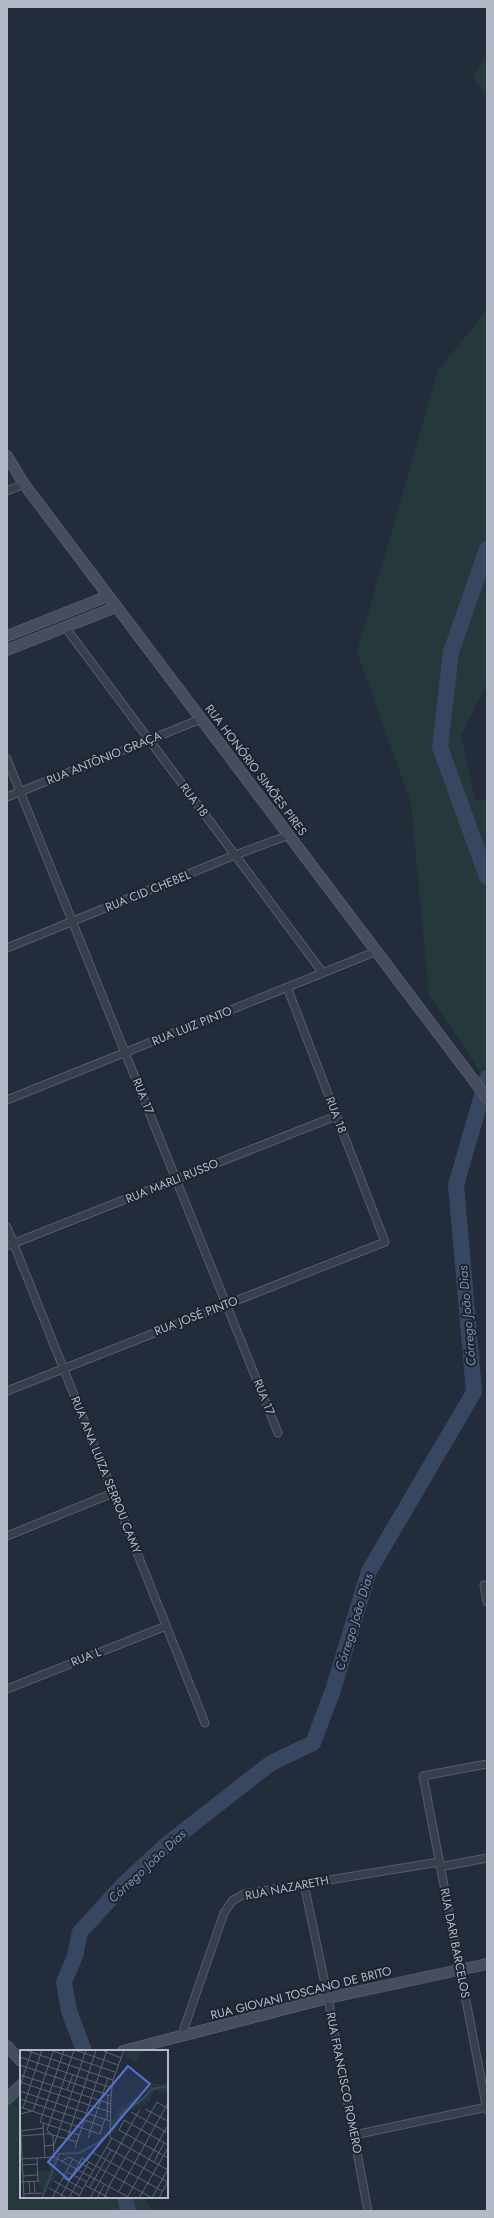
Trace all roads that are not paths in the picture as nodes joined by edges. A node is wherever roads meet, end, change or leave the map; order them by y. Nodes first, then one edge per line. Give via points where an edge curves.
1 (7, 456) edge
2 (24, 484) junction
3 (7, 491) edge
4 (108, 596) junction
5 (116, 607) junction
6 (65, 627) junction
7 (7, 636) edge
8 (7, 650) edge
9 (201, 719) junction
10 (148, 740) junction
11 (7, 759) edge
12 (20, 791) junction
13 (7, 797) edge
14 (289, 835) junction
15 (235, 855) junction
16 (72, 921) junction
17 (7, 948) edge
18 (377, 952) junction
19 (323, 973) junction
20 (287, 987) junction
21 (125, 1052) junction
22 (487, 1098) edge
23 (7, 1100) edge
24 (336, 1116) junction
25 (176, 1179) junction
26 (7, 1228) edge
27 (384, 1242) joint
28 (10, 1244) edge
29 (226, 1304) junction
30 (63, 1368) junction
31 (7, 1391) edge
32 (278, 1433) dead end
33 (113, 1493) junction
34 (7, 1536) edge
35 (486, 1585) edge
36 (487, 1602) edge
37 (166, 1626) junction
38 (7, 1689) edge
39 (205, 1724) dead end
40 (487, 1764) edge
41 (487, 1858) edge
42 (440, 1864) junction
43 (304, 1884) junction
44 (487, 1964) edge
45 (460, 1969) junction
46 (328, 1998) junction
47 (181, 2037) junction
48 (7, 2046) edge
49 (127, 2050) edge
50 (20, 2060) edge
51 (20, 2086) edge
52 (7, 2099) edge
53 (487, 2108) edge
54 (354, 2135) junction
55 (368, 2211) edge

1 - 2 main road, RUA HONÓRIO SIMÕES PIRES
2 - 3 street
2 - 4 main road, RUA HONÓRIO SIMÕES PIRES
4 - 5 main road, RUA HONÓRIO SIMÕES PIRES
4 - 7 main road
5 - 6 main road
5 - 9 main road, RUA HONÓRIO SIMÕES PIRES
6 - 8 main road
6 - 10 street, RUA 18
9 - 10 street, RUA ANTÔNIO GRAÇA
9 - 14 main road, RUA HONÓRIO SIMÕES PIRES
10 - 12 street, RUA ANTÔNIO GRAÇA
10 - 15 street, RUA 18
11 - 12 street, RUA 17
12 - 13 street, RUA ANTÔNIO GRAÇA
12 - 16 street, RUA 17
14 - 15 street, RUA CID CHEBEL
14 - 18 main road, RUA HONÓRIO SIMÕES PIRES
15 - 16 street, RUA CID CHEBEL
15 - 19 street, RUA 18
16 - 17 street, RUA CID CHEBEL
16 - 21 street, RUA 17
18 - 19 street, RUA LUIZ PINTO
18 - 22 main road, RUA HONÓRIO SIMÕES PIRES
19 - 20 street, RUA LUIZ PINTO
20 - 21 street, RUA LUIZ PINTO
20 - 24 street, RUA 18
21 - 23 street, RUA LUIZ PINTO
21 - 25 street, RUA 17
24 - 25 street, RUA MARLI RUSSO
24 - 27 street, RUA 18
25 - 28 street, RUA MARLI RUSSO
25 - 29 street, RUA 17
26 - 28 street, RUA ANA LUIZA SERROU CAMY
27 - 29 street, RUA JOSÉ PINTO
28 - 30 street, RUA ANA LUIZA SERROU CAMY
29 - 30 street, RUA JOSÉ PINTO
29 - 32 street, RUA 17
30 - 31 street, RUA JOSÉ PINTO
30 - 33 street, RUA ANA LUIZA SERROU CAMY
33 - 34 street
33 - 37 street, RUA ANA LUIZA SERROU CAMY
35 - 36 street
37 - 38 street, RUA L
37 - 39 street, RUA ANA LUIZA SERROU CAMY
40 - 42 street, RUA DARI BARCELOS via 423,1776
41 - 42 street, RUA NAZARETH
42 - 43 street, RUA NAZARETH
42 - 45 street, RUA DARI BARCELOS
43 - 46 street, RUA FRANCISCO ROMERO
43 - 47 street, RUA NAZARETH via 244,1894 232,1901 224,1913
44 - 45 main road, RUA GIOVANI TOSCANO DE BRITO
45 - 46 main road, RUA GIOVANI TOSCANO DE BRITO
45 - 53 street, RUA DARI BARCELOS
46 - 47 main road, RUA GIOVANI TOSCANO DE BRITO
46 - 54 street, RUA FRANCISCO ROMERO
47 - 49 main road, RUA GIOVANI TOSCANO DE BRITO
48 - 50 main road
51 - 52 main road
53 - 54 street
54 - 55 street, RUA FRANCISCO ROMERO

